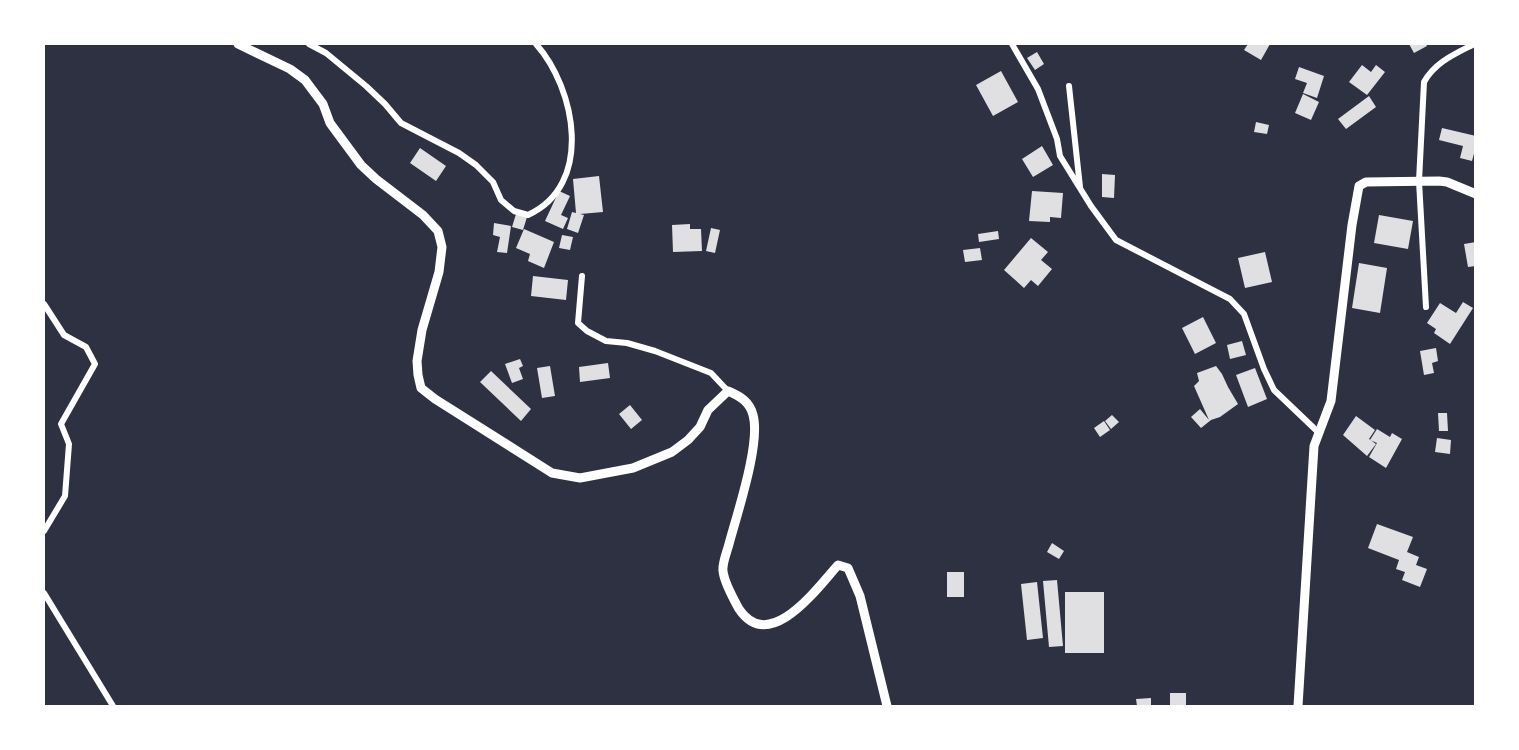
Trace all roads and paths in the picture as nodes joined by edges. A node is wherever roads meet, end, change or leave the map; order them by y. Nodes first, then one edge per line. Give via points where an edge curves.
1 (238, 44) edge
2 (309, 44) edge
3 (536, 44) edge
4 (1012, 44) edge
5 (1474, 44) edge
6 (1069, 86) dead end
7 (1419, 181) junction
8 (1080, 188) junction
9 (1476, 194) edge
10 (582, 276) dead end
11 (44, 304) edge
12 (1426, 307) dead end
13 (728, 391) junction
14 (1318, 432) junction
15 (44, 531) edge
16 (44, 593) edge
17 (113, 706) edge
18 (887, 706) edge
19 (1298, 706) edge

1 - 13 street via 305,80 361,165 438,231 442,247 439,272 417,361 421,388 435,399 552,473 580,478 633,468 672,452 688,440 708,410
2 - 3 street via 366,86 401,123 476,165 493,182 501,200 514,211 528,215 543,208 562,182 570,164 572,135 562,88 554,68
4 - 8 street via 1038,89 1060,156
5 - 7 street via 1441,62 1424,82
6 - 8 street
7 - 9 street via 1447,182
7 - 12 street
7 - 14 street via 1366,182 1359,186 1331,401
8 - 14 street via 1116,240 1230,299 1244,314 1274,390
10 - 13 street via 578,323 587,331 606,341 655,351 711,373
11 - 15 street via 64,335 86,347 95,364 61,424 69,444 65,496
13 - 18 street via 743,398 753,413 756,429 723,571 732,596 751,621 772,622 797,611 838,565 848,568 860,596
14 - 19 street
16 - 17 street

